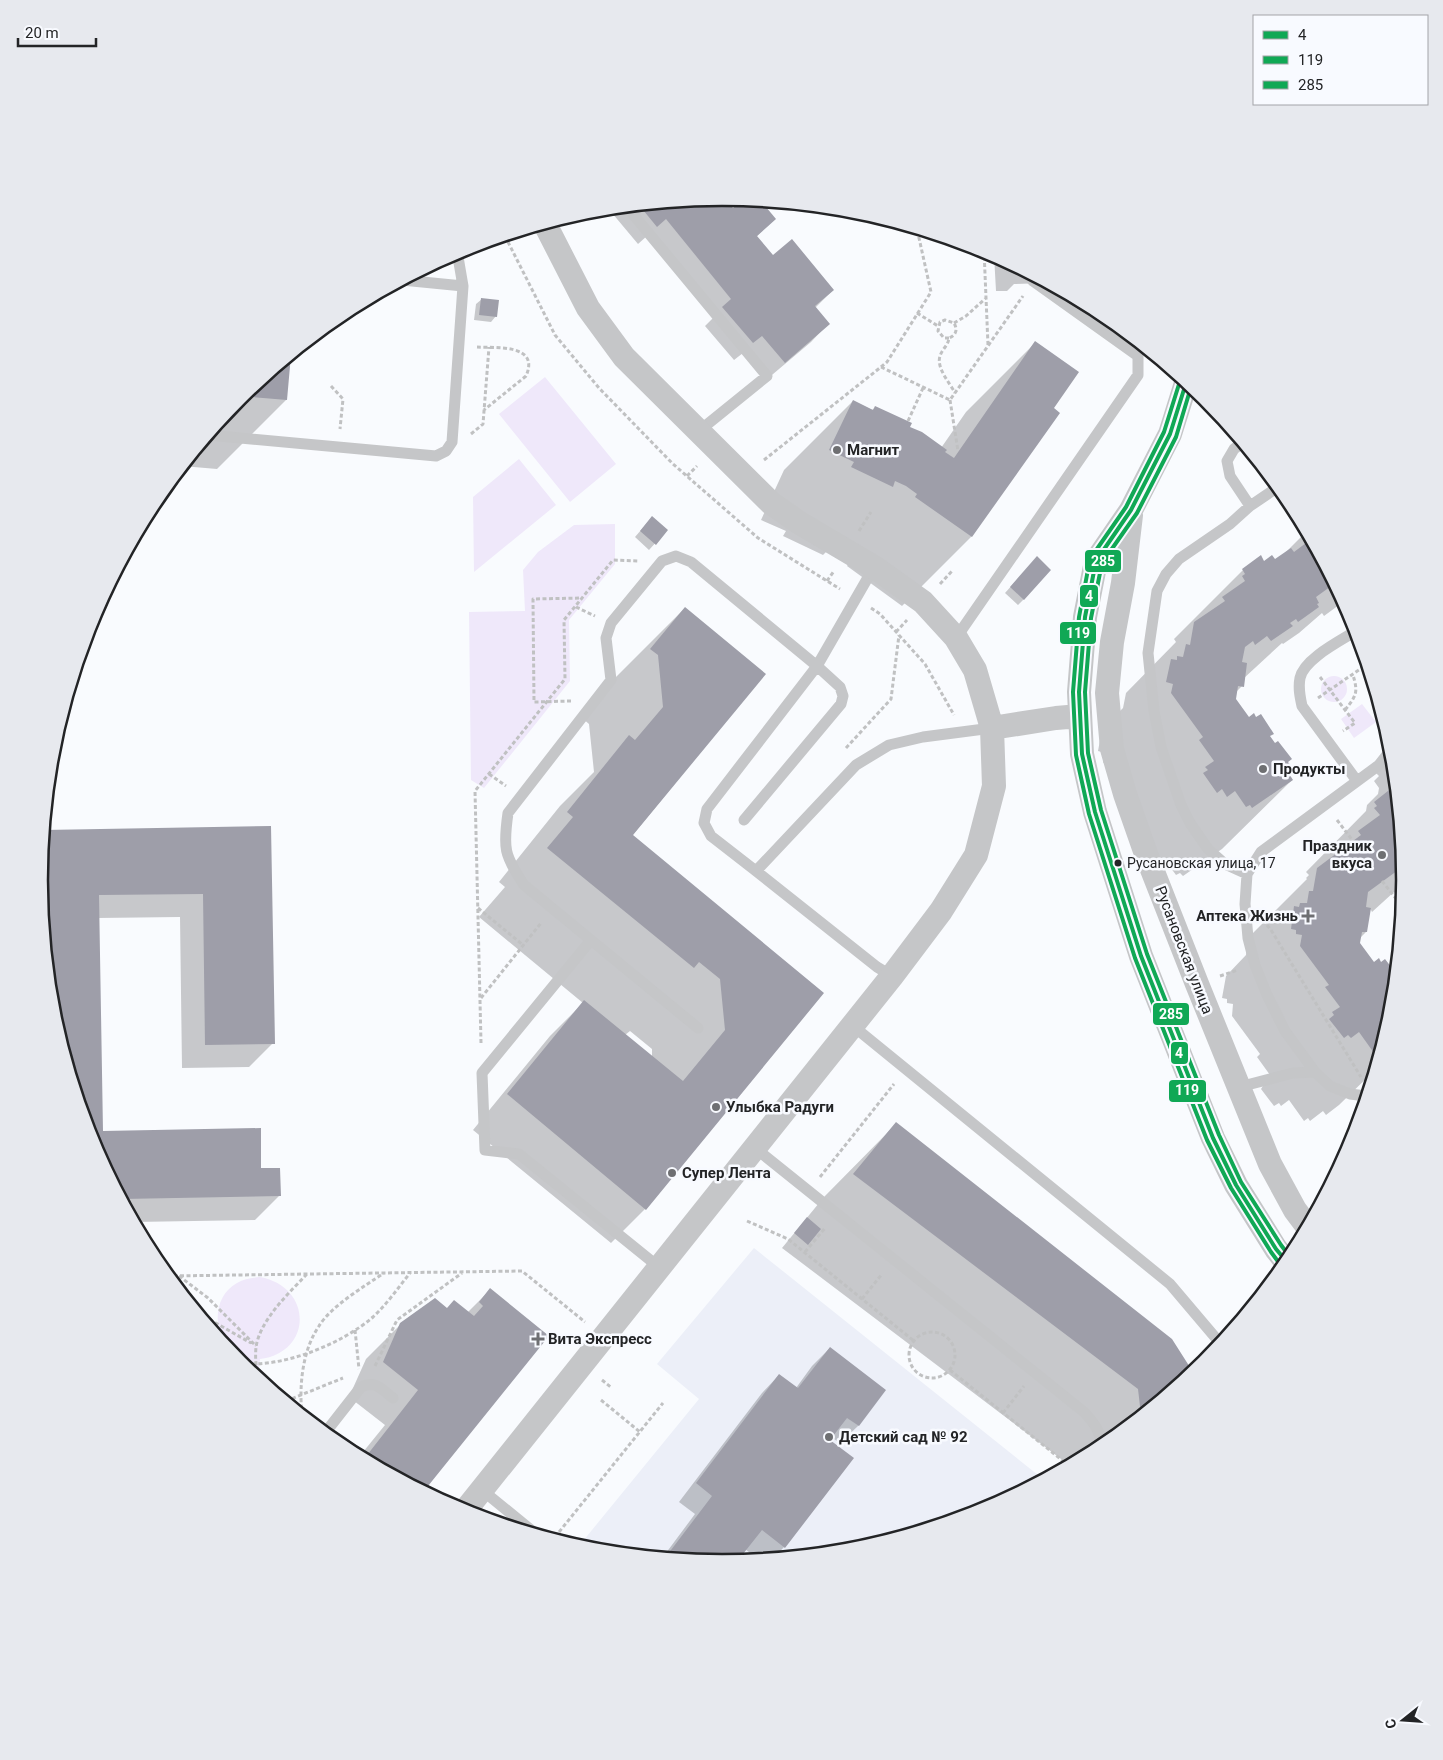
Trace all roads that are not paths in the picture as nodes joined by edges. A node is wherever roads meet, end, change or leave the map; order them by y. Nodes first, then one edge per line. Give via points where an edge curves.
1 (631, 213) edge
2 (548, 229) edge
3 (459, 259) edge
4 (413, 281) edge
5 (464, 286) junction
6 (1043, 288) edge
7 (1070, 303) edge
8 (1070, 308) junction
9 (1138, 350) edge
10 (1138, 356) junction
11 (1184, 390) edge
12 (699, 431) junction
13 (215, 436) edge
14 (1237, 447) edge
15 (1271, 491) edge
16 (1250, 506) junction
17 (1131, 510) junction
18 (874, 567) junction
19 (1349, 635) edge
20 (956, 638) junction
21 (817, 666) junction
22 (1109, 714) junction
23 (1080, 716) junction
24 (992, 728) junction
25 (1384, 758) edge
26 (1358, 781) junction
27 (744, 820) dead end
28 (756, 871) junction
29 (1247, 874) junction
30 (591, 940) junction
31 (892, 976) junction
32 (854, 1026) junction
33 (698, 1028) dead end
34 (1315, 1072) junction
35 (1239, 1087) junction
36 (1361, 1095) edge
37 (756, 1148) junction
38 (1303, 1220) edge
39 (1281, 1256) edge
40 (660, 1268) junction
41 (1215, 1338) edge
42 (393, 1398) dead end
43 (329, 1427) edge
44 (1100, 1438) edge
45 (482, 1490) junction
46 (470, 1505) edge
47 (523, 1524) edge

1 - 12 lane via 767,376
2 - 12 street via 588,308 608,336 624,357
3 - 5 lane
4 - 5 lane
5 - 13 lane via 452,442 446,452 436,456
6 - 8 lane
7 - 8 lane
8 - 10 lane
9 - 10 lane
10 - 20 lane via 1138,375
11 - 17 street, Русановская улица via 1170,434
12 - 18 street via 771,503
14 - 16 lane via 1227,461 1230,476
15 - 16 lane
16 - 29 lane via 1179,559 1166,574 1157,591 1148,653 1154,711 1181,804 1208,849 1225,864
17 - 22 street, Русановская улица via 1112,642 1107,693
17 - 23 street, Русановская улица via 1096,561 1085,617
18 - 20 street via 923,602
18 - 21 lane
19 - 26 lane via 1307,664 1300,677 1299,691 1302,706
20 - 24 street via 975,670
21 - 27 lane via 840,687 841,704
21 - 28 lane via 707,809 704,824 711,836
21 - 30 lane via 691,562 676,556 662,561 611,623 606,638 611,680 508,813 504,840 510,863 524,885
22 - 23 lane
22 - 35 street, Русановская улица via 1112,748 1125,794 1184,953
23 - 24 street
23 - 39 street, Русановская улица via 1082,754 1095,812 1141,956 1217,1146 1236,1185
24 - 28 lane via 889,745 856,765
24 - 31 street via 994,786 976,855 941,911
25 - 26 lane
26 - 29 lane via 1261,852
28 - 31 lane
29 - 34 lane via 1248,938 1256,965 1285,1031
30 - 33 lane
30 - 40 lane via 482,1074 485,1150 519,1154
31 - 32 street
32 - 37 street
32 - 41 lane via 1170,1284
34 - 35 lane via 1293,1073
34 - 36 lane via 1330,1086
35 - 38 street, Русановская улица via 1270,1164
37 - 40 street
37 - 44 lane via 1084,1412 1095,1424
40 - 45 street
42 - 43 lane via 377,1385 360,1387
45 - 46 street
45 - 47 lane

